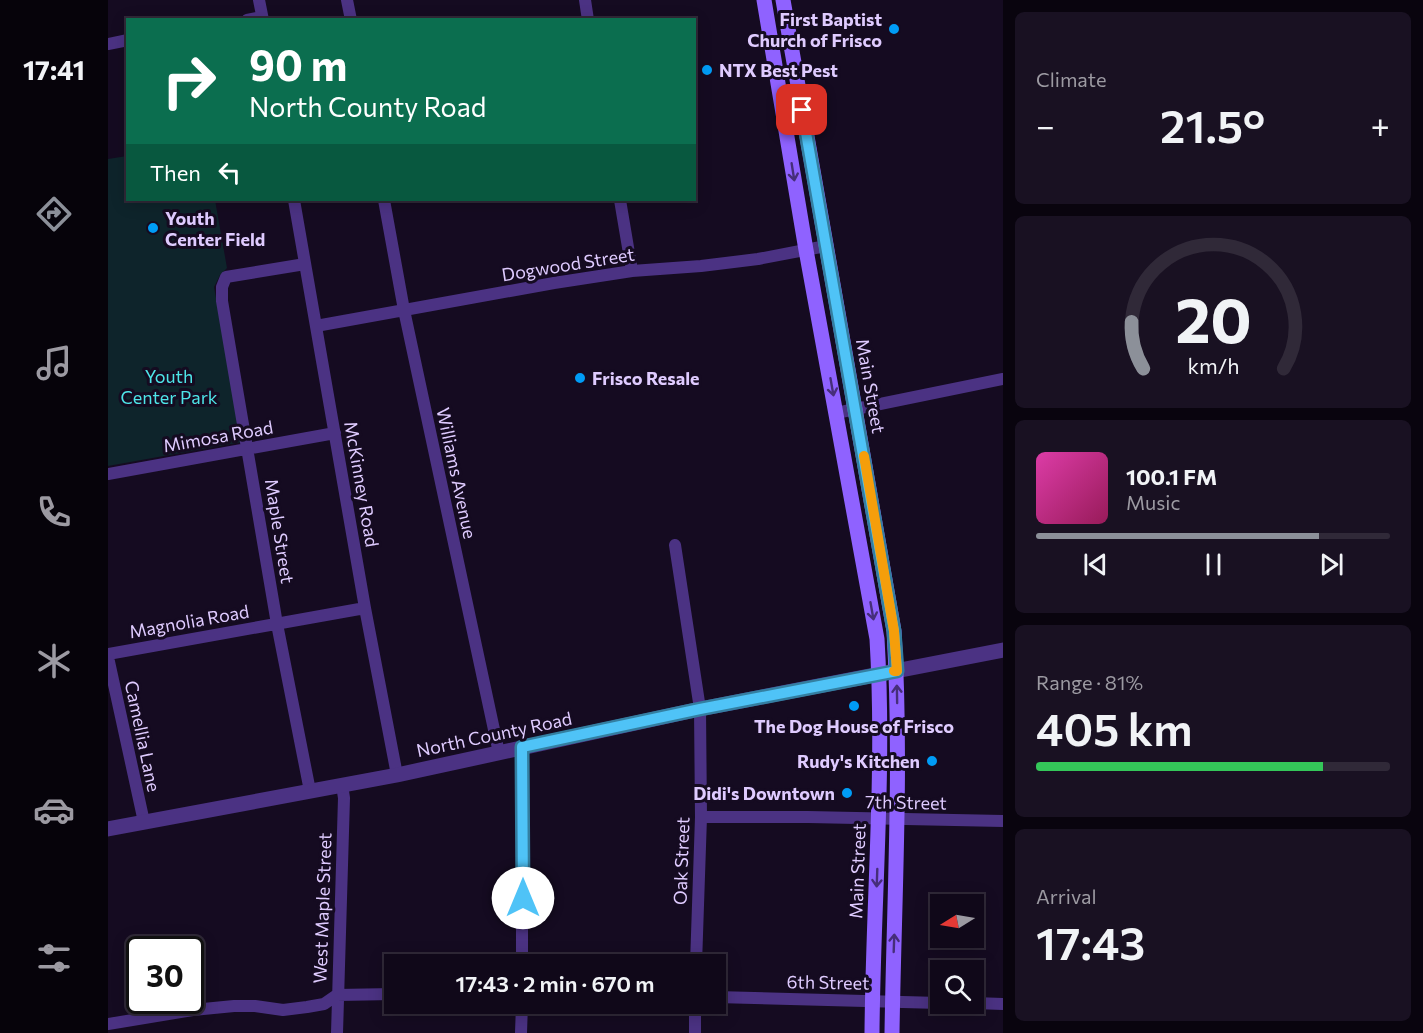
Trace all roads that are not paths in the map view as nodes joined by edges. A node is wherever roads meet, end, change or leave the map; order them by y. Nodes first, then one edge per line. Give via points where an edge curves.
1 (259, 0) edge
2 (347, 0) edge
3 (585, 0) edge
4 (764, 0) edge
5 (783, 0) edge
6 (263, 18) edge
7 (351, 18) edge
8 (588, 18) edge
9 (126, 40) edge
10 (108, 44) edge
11 (802, 110) junction
12 (784, 114) junction
13 (294, 201) edge
14 (384, 201) edge
15 (620, 201) edge
16 (826, 246) junction
17 (806, 250) junction
18 (305, 264) junction
19 (632, 271) junction
20 (404, 310) junction
21 (316, 326) junction
22 (1003, 379) edge
23 (855, 410) junction
24 (836, 414) junction
25 (335, 434) junction
26 (248, 449) junction
27 (844, 457) junction
28 (108, 474) edge
29 (873, 510) junction
30 (675, 545) dead end
31 (880, 549) junction
32 (862, 553) junction
33 (365, 608) junction
34 (277, 624) junction
35 (1003, 650) edge
36 (108, 656) edge
37 (888, 672) junction
38 (700, 709) junction
39 (522, 747) junction
40 (499, 753) junction
41 (397, 775) junction
42 (342, 785) junction
43 (310, 791) junction
44 (701, 818) junction
45 (879, 819) junction
46 (898, 819) junction
47 (1003, 821) edge
48 (144, 822) junction
49 (108, 829) edge
50 (522, 954) edge
51 (696, 954) edge
52 (384, 994) edge
53 (337, 995) junction
54 (726, 997) edge
55 (872, 1001) junction
56 (892, 1001) junction
57 (930, 1003) edge
58 (984, 1003) edge
59 (1003, 1004) edge
60 (522, 1014) edge
61 (695, 1014) edge
62 (108, 1024) edge
63 (337, 1033) edge
64 (521, 1033) edge
65 (695, 1033) edge
66 (872, 1033) edge
67 (892, 1033) edge

1 - 6 street
2 - 7 street
3 - 8 street
4 - 12 main road, Main Street
5 - 11 main road, Main Street
9 - 10 street
11 - 12 main road
11 - 16 main road, Main Street
12 -> 17 main road, Main Street
13 - 18 street, McKinney Road
14 - 20 street, Williams Avenue
15 - 19 street
16 - 17 street, Dogwood Street
16 - 23 main road, Main Street
17 - 19 street, Dogwood Street via 738,262
17 -> 24 main road, Main Street
18 - 21 street, McKinney Road
18 - 26 street, Maple Street via 226,277 222,287
19 - 20 street, Dogwood Street
20 - 21 street, Dogwood Street
20 - 40 street, Williams Avenue
21 - 25 street, McKinney Road
22 - 23 street
23 - 24 street
23 - 29 main road, Main Street
24 - 27 main road, Main Street
25 - 26 street, Mimosa Road
25 - 33 street, McKinney Road
26 - 28 street, Mimosa Road
26 - 34 street, Maple Street
27 - 29 main road via 854,460 864,499
27 - 32 main road, Main Street
29 - 31 main road, Main Street
30 - 38 street, Oak Street
31 - 32 main road
31 - 37 main road, Main Street via 894,631
32 -> 37 main road, Main Street via 877,639
33 - 34 street, Magnolia Road
33 - 41 street, McKinney Road
34 - 36 street, Magnolia Road
34 - 43 street, Maple Street
35 - 37 street, North County Road
36 - 48 street, Camellia Lane
37 - 38 street, North County Road
37 - 45 main road, Main Street
46 -> 37 main road, Main Street
38 - 39 street, North County Road
38 - 44 street, Oak Street
39 - 40 street, North County Road
39 - 50 street
40 - 41 street, North County Road
41 - 42 street, North County Road
42 - 43 street, North County Road
42 - 53 street, West Maple Street
43 - 48 street, North County Road
44 - 45 street, 7th Street
44 - 51 street, Oak Street
45 - 46 street, 7th Street
45 -> 55 main road, Main Street
46 - 47 street, 7th Street
56 -> 46 main road, Main Street
48 - 49 street, North County Road
52 - 53 street
53 - 62 street via 324,1004 283,1010 234,1006
53 - 63 street, West Maple Street
54 - 55 street, 6th Street
55 - 56 street, 6th Street
55 - 66 main road, Main Street
56 - 57 street, 6th Street
56 - 67 main road, Main Street
58 - 59 street
60 - 64 street
61 - 65 street

